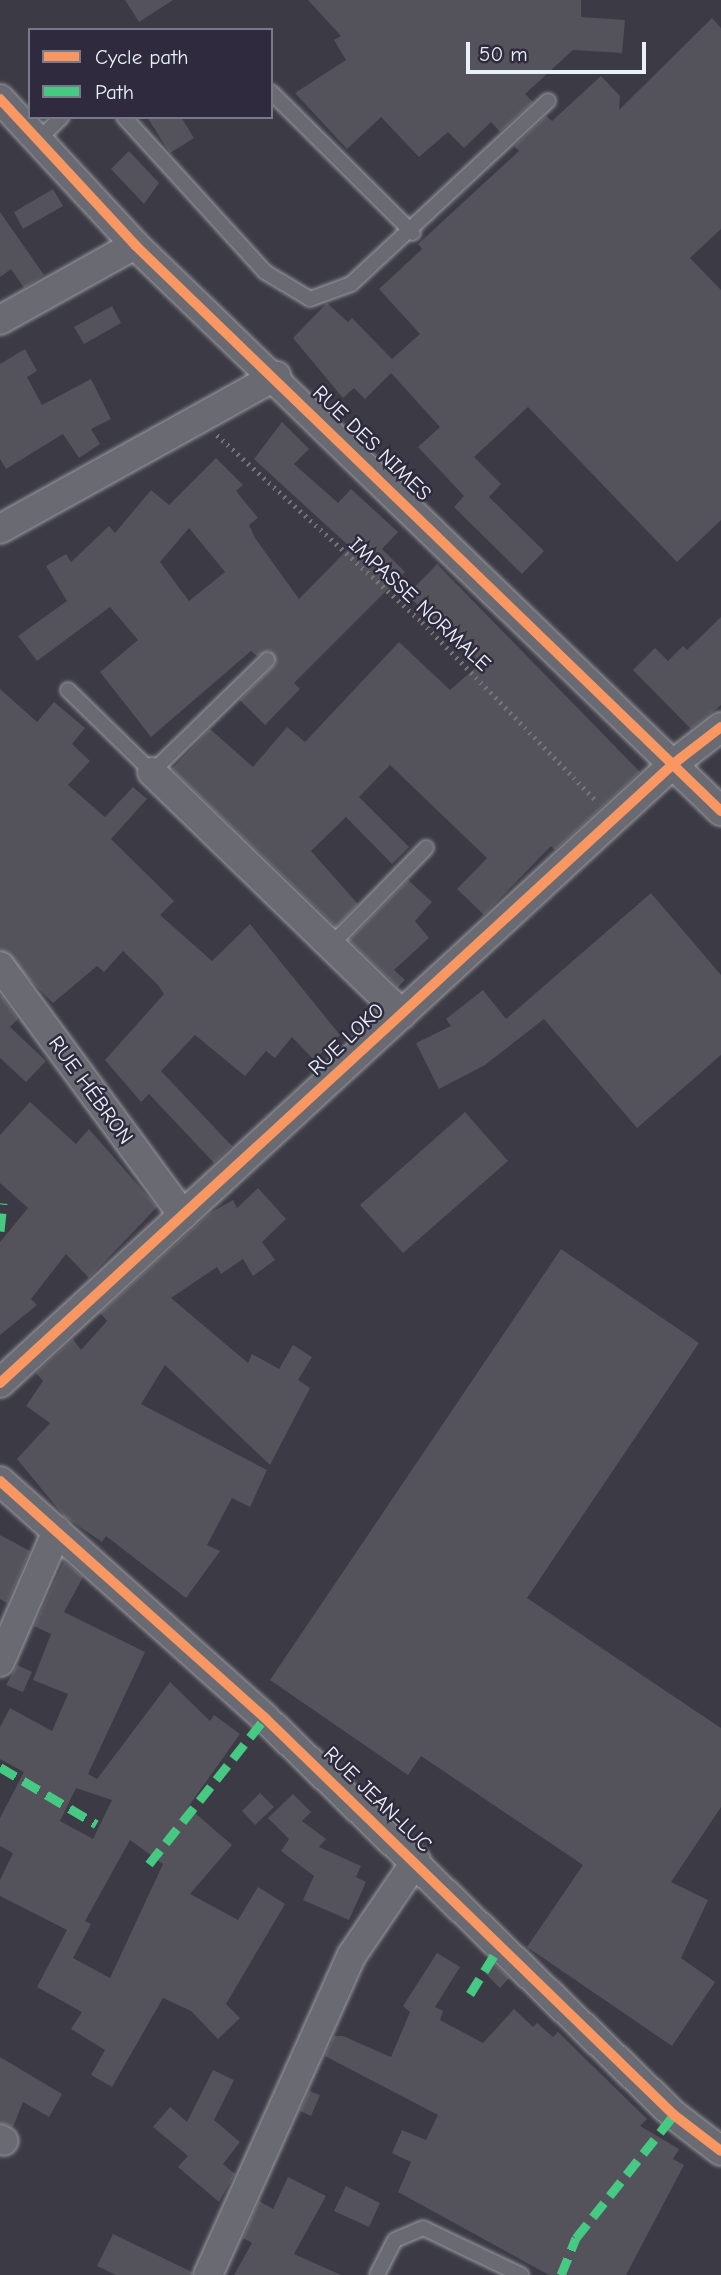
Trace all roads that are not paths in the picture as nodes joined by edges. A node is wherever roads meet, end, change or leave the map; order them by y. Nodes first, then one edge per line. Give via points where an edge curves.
1 (273, 94) edge
2 (0, 99) edge
3 (548, 101) dead end
4 (60, 119) edge
5 (126, 119) edge
6 (38, 140) junction
7 (413, 233) junction
8 (135, 245) junction
9 (0, 320) edge
10 (276, 376) junction
11 (0, 528) edge
12 (267, 660) dead end
13 (68, 690) dead end
14 (721, 727) edge
15 (672, 765) junction
16 (152, 772) junction
17 (721, 811) edge
18 (426, 848) dead end
19 (331, 945) junction
20 (0, 966) edge
21 (402, 1014) junction
22 (183, 1215) junction
23 (0, 1383) edge
24 (0, 1481) edge
25 (57, 1531) junction
26 (0, 1662) edge
27 (416, 1861) junction
28 (721, 2151) edge
29 (208, 2275) edge
30 (377, 2275) edge
31 (521, 2275) edge

1 - 7 lane
2 - 6 street, RUE DES NIMES
3 - 7 lane
4 - 6 lane
5 - 7 lane via 265,272 310,299 351,284
6 - 8 street, RUE DES NIMES
8 - 9 street
8 - 10 street, RUE DES NIMES
10 - 11 street
10 - 15 street, RUE DES NIMES
12 - 16 lane
13 - 16 lane
14 - 15 street, RUE LOKO
15 - 17 street, RUE DES NIMES
15 - 21 street, RUE LOKO
16 - 19 street
18 - 19 lane
19 - 21 street
20 - 22 street, RUE HÉBRON
21 - 22 street, RUE LOKO
22 - 23 street, RUE LOKO
24 - 25 street, RUE JEAN-LUC
25 - 26 street
25 - 27 street, RUE JEAN-LUC
27 - 28 street, RUE JEAN-LUC via 674,2115
27 - 29 street via 352,1955
30 - 31 lane via 395,2240 423,2228

